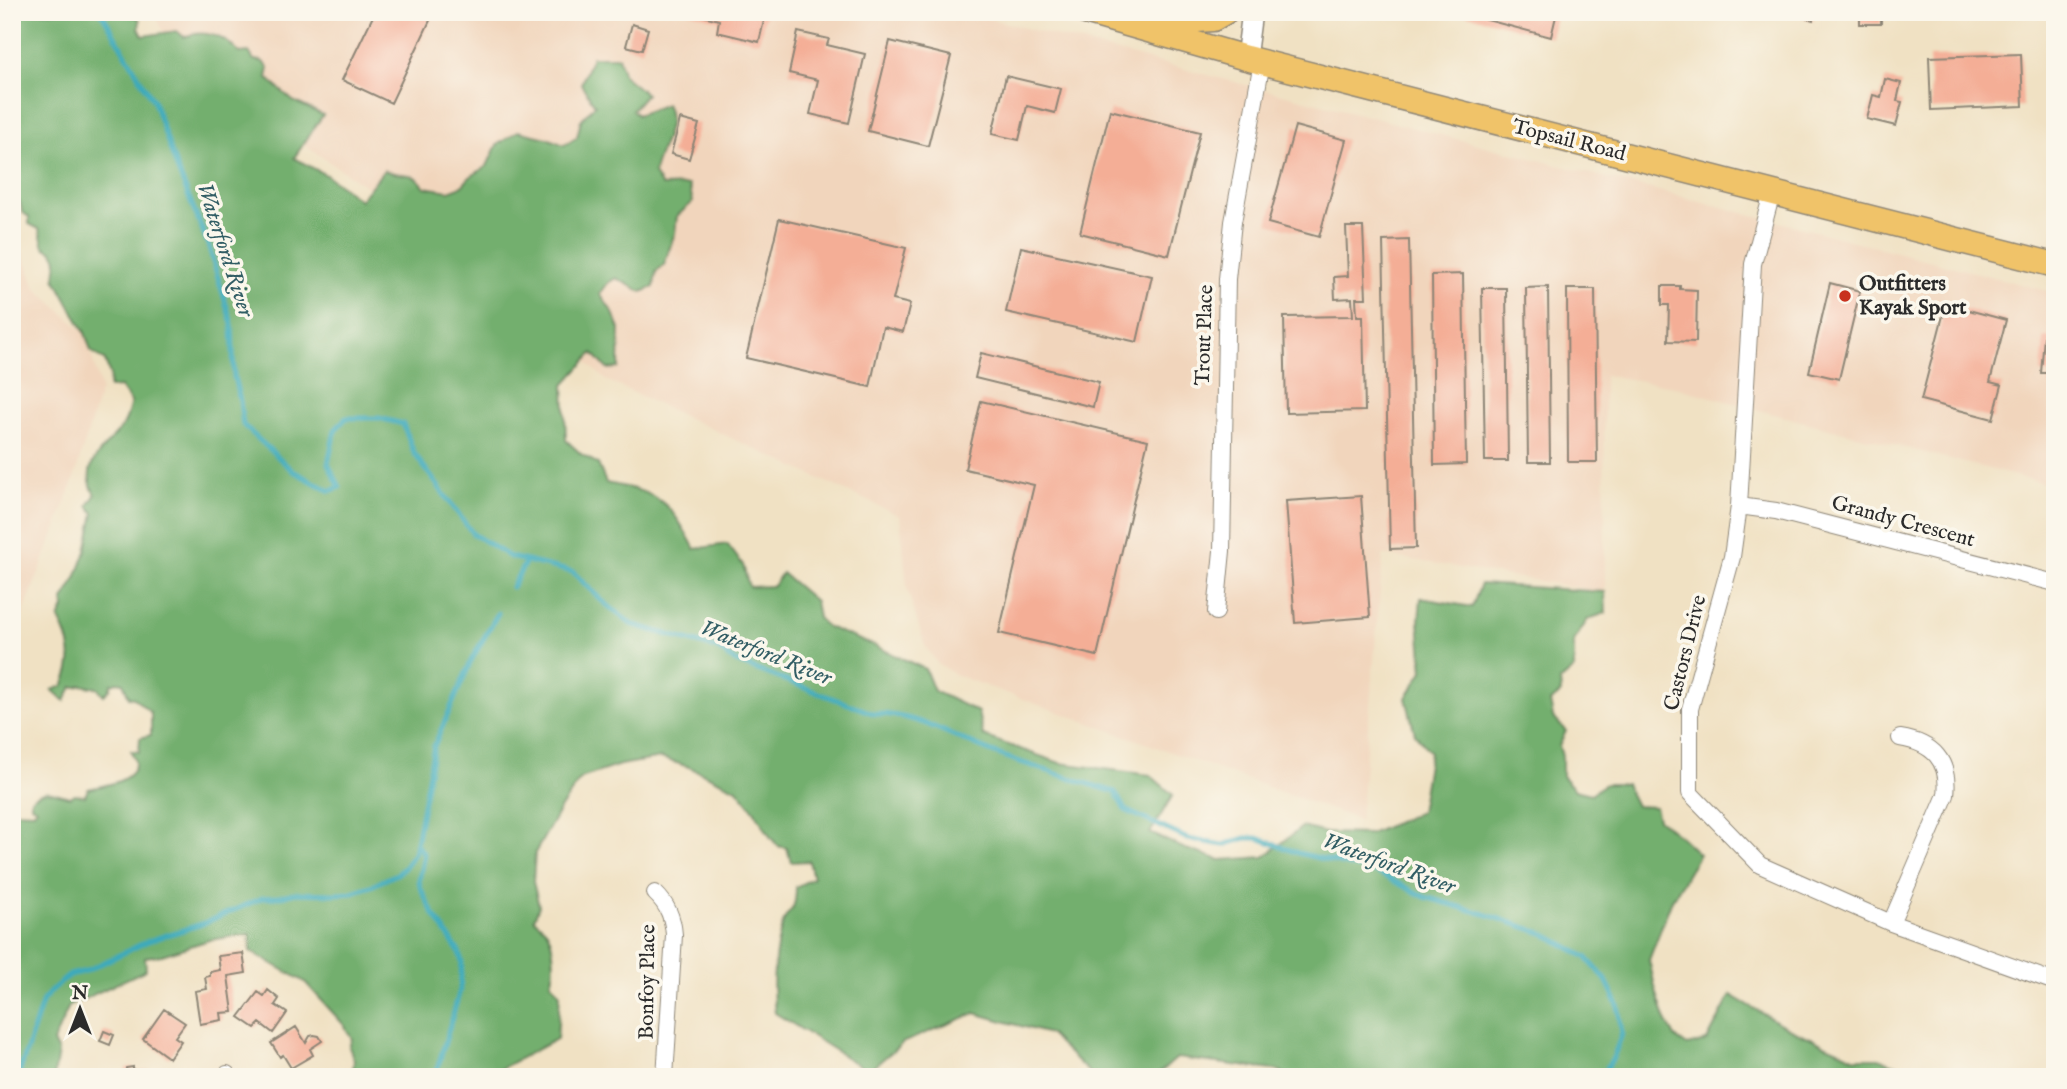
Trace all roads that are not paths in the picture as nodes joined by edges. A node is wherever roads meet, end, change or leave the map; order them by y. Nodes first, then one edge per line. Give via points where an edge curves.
1 (1084, 12) edge
2 (1225, 12) edge
3 (1252, 12) edge
4 (1133, 24) junction
5 (1254, 60) junction
6 (1772, 193) junction
7 (2055, 265) edge
8 (1739, 506) junction
9 (2055, 583) edge
10 (1216, 612) dead end
11 (1900, 738) dead end
12 (655, 893) dead end
13 (1891, 923) junction
14 (2055, 982) edge
15 (665, 1077) edge

1 - 4 main road, Topsail Road
2 - 4 main road via 1213,19
3 - 5 street
4 - 5 main road, Topsail Road
5 - 6 main road, Topsail Road
5 - 10 street, Trout Place via 1227,279 1222,551
6 - 7 main road, Topsail Road
6 - 8 street, Castors Drive via 1754,264
8 - 9 street, Grandy Crescent via 1776,511
8 - 13 street, Castors Drive via 1732,557 1690,709 1690,793 1760,865
11 - 13 street via 1922,744 1937,755 1947,787
12 - 15 street, Bonfoy Place via 667,907 674,935
13 - 14 street, Castors Drive

